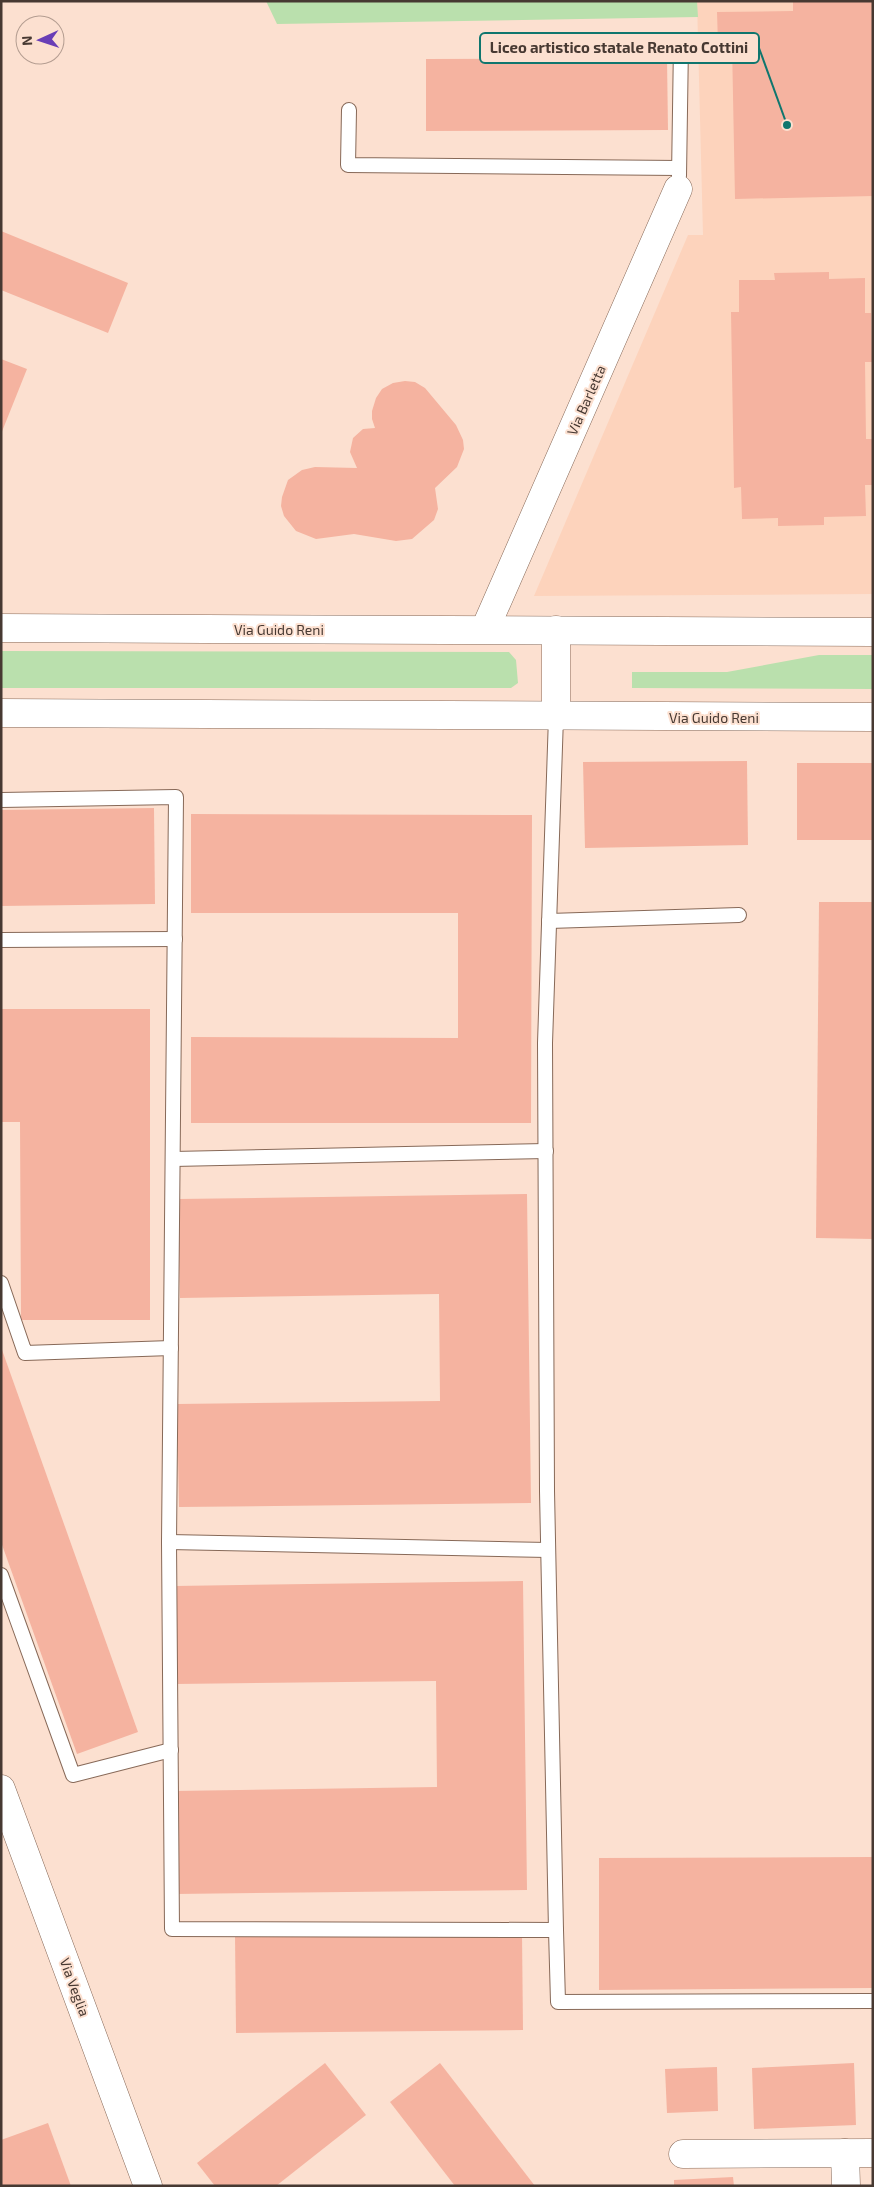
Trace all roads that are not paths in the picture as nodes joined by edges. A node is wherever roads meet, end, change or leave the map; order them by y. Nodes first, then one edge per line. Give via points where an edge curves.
1 (505, 41) dead end
2 (349, 110) dead end
3 (678, 178) junction
4 (1, 628) edge
5 (485, 630) junction
6 (556, 630) junction
7 (873, 632) edge
8 (1, 714) edge
9 (556, 717) junction
10 (873, 717) edge
11 (1, 800) edge
12 (739, 915) dead end
13 (549, 921) junction
14 (175, 939) junction
15 (1, 940) edge
16 (546, 1151) junction
17 (173, 1159) junction
18 (1, 1284) edge
19 (171, 1348) junction
20 (169, 1542) junction
21 (548, 1550) junction
22 (1, 1575) edge
23 (171, 1750) junction
24 (1, 1789) edge
25 (556, 1930) junction
26 (873, 2001) edge
27 (845, 2153) junction
28 (873, 2153) edge
29 (683, 2154) dead end
30 (148, 2186) edge
31 (846, 2186) edge

1 - 3 lane, Via Barletta via 681,44
2 - 3 lane via 348,165
3 - 5 main road, Via Barletta
4 - 5 main road, Via Guido Reni
5 - 6 main road, Via Guido Reni
6 - 7 main road, Via Guido Reni
6 - 9 main road
8 - 9 main road, Via Guido Reni
9 - 10 main road, Via Guido Reni
9 - 13 lane
11 - 14 lane via 176,797
12 - 13 lane
13 - 16 lane
14 - 15 lane
14 - 17 lane
16 - 17 lane
16 - 21 lane
17 - 19 lane
18 - 19 lane via 25,1353
19 - 20 lane
20 - 21 lane
20 - 23 lane
21 - 25 lane
22 - 23 lane via 73,1775
23 - 25 lane via 172,1929
24 - 30 main road, Via Veglia
25 - 26 lane via 558,2002
27 - 28 main road
27 - 29 main road
27 - 31 main road

